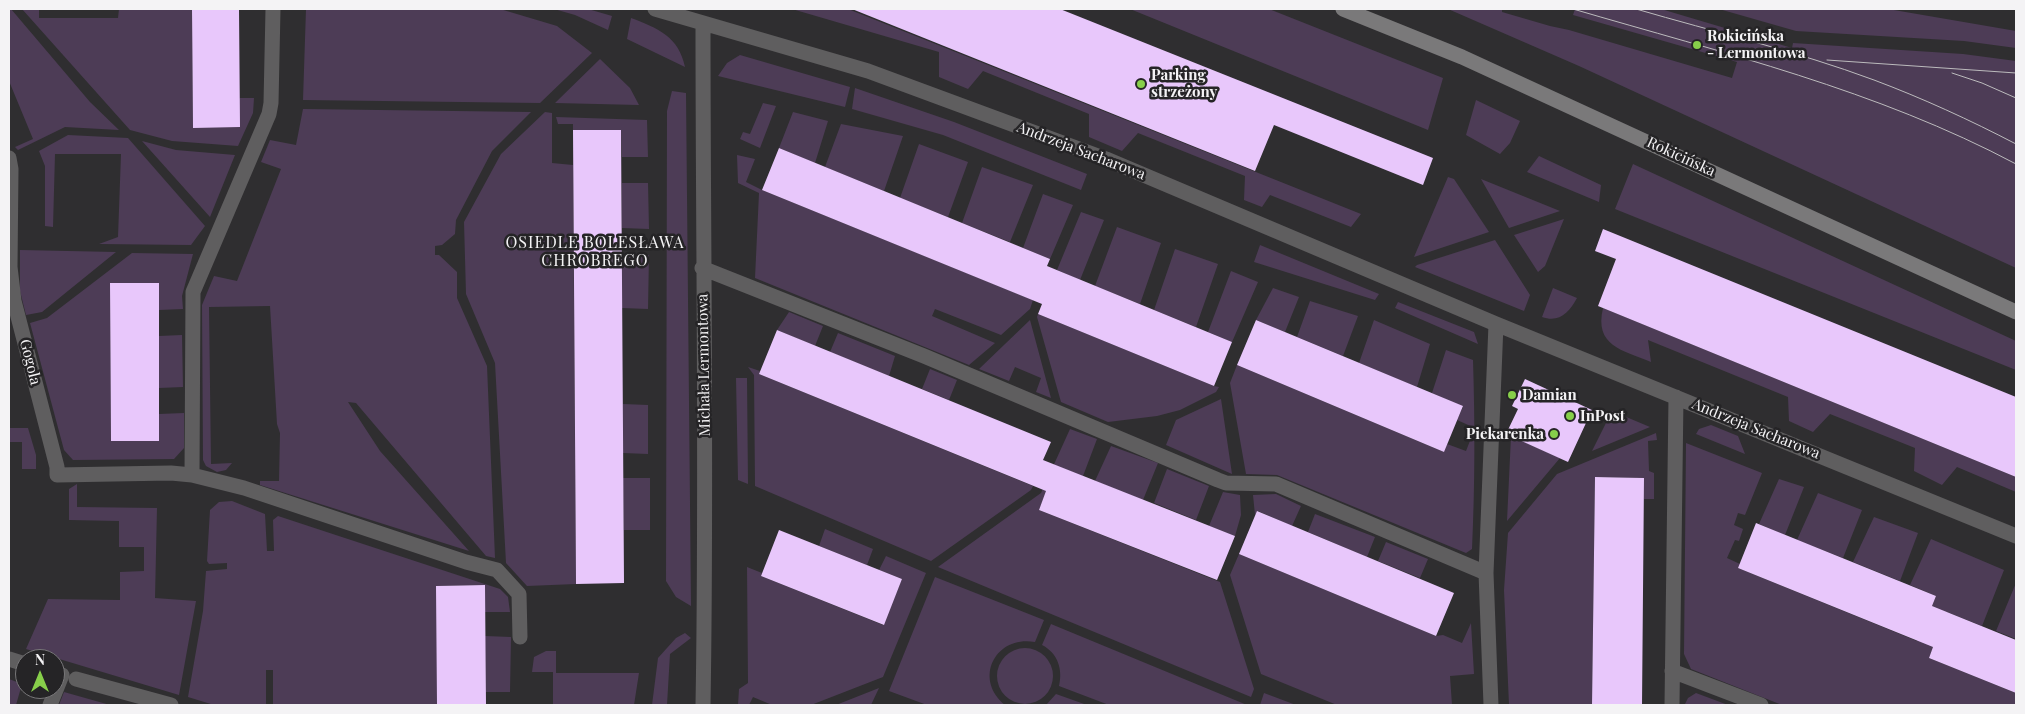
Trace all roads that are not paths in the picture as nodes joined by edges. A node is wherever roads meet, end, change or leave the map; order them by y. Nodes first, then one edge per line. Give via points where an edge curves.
1 (273, 9) edge
2 (655, 9) edge
3 (1343, 9) edge
4 (703, 24) junction
5 (9, 158) edge
6 (702, 268) junction
7 (2016, 312) edge
8 (1496, 324) junction
9 (1676, 397) junction
10 (192, 475) junction
11 (2016, 536) edge
12 (1486, 573) junction
13 (520, 637) dead end
14 (1672, 671) junction
15 (65, 676) edge
16 (171, 705) edge
17 (703, 705) edge
18 (1491, 705) edge
19 (1672, 705) edge
20 (1761, 705) edge

1 - 10 street via 271,103 267,121 193,292
2 - 4 street, Andrzeja Sacharowa
3 - 7 main road, Rokicińska via 1462,57
4 - 6 street, Michała Lermontowa
4 - 8 street, Andrzeja Sacharowa via 868,71 1106,159
5 - 10 street, Gogola via 10,267 14,301 57,475
6 - 12 street via 924,356 1218,480 1276,484
6 - 17 street, Michała Lermontowa via 705,483
8 - 9 street, Andrzeja Sacharowa
8 - 12 street
9 - 11 street, Andrzeja Sacharowa
9 - 14 street
10 - 13 street via 244,488 497,570 519,594
12 - 18 street
14 - 19 street
14 - 20 street
15 - 16 street

